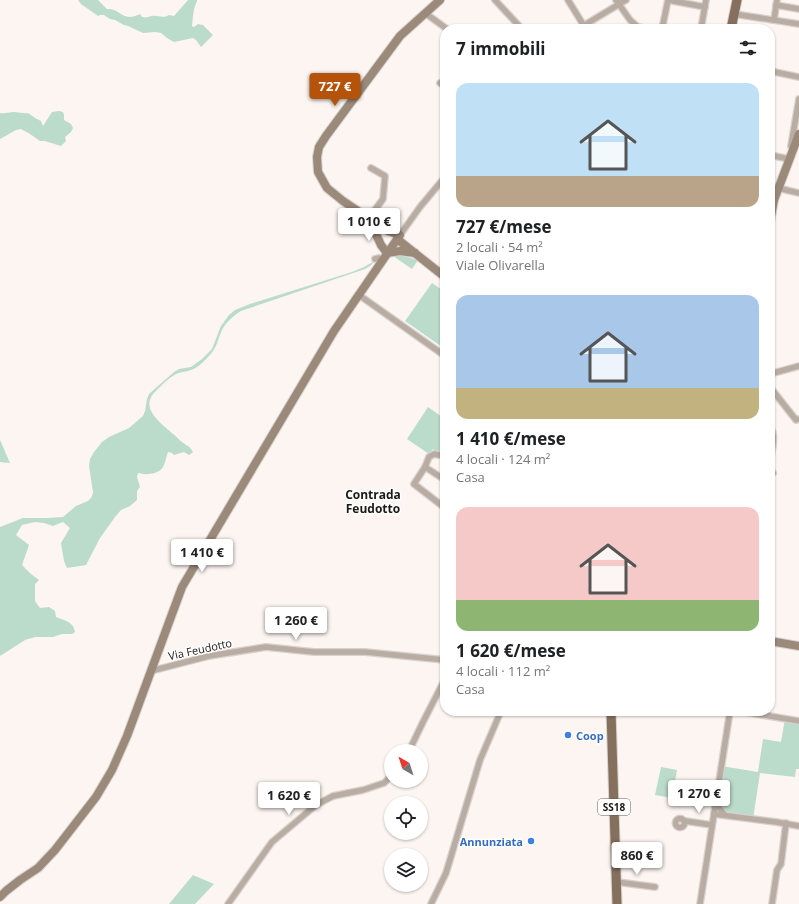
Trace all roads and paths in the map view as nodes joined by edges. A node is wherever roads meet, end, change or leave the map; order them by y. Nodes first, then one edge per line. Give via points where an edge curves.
1 (440, 0) edge
2 (495, 0) edge
3 (568, 0) edge
4 (626, 0) edge
5 (668, 0) edge
6 (706, 0) edge
7 (737, 0) edge
8 (678, 1) edge
9 (618, 2) edge
10 (776, 2) edge
11 (705, 8) junction
12 (799, 10) edge
13 (425, 13) junction
14 (734, 14) junction
15 (774, 20) junction
16 (440, 24) edge
17 (517, 24) edge
18 (580, 24) edge
19 (585, 24) edge
20 (636, 24) edge
21 (663, 24) edge
22 (701, 24) edge
23 (732, 24) edge
24 (799, 24) edge
25 (775, 72) edge
26 (799, 77) edge
27 (799, 99) edge
28 (798, 111) edge
29 (799, 134) edge
30 (775, 156) edge
31 (789, 159) junction
32 (371, 168) dead end
33 (440, 183) edge
34 (778, 188) junction
35 (799, 193) edge
36 (775, 197) edge
37 (368, 219) junction
38 (388, 231) junction
39 (397, 239) junction
40 (380, 243) junction
41 (413, 252) junction
42 (387, 253) junction
43 (440, 273) edge
44 (359, 295) junction
45 (440, 352) edge
46 (799, 366) edge
47 (775, 373) edge
48 (775, 393) edge
49 (799, 419) edge
50 (440, 455) edge
51 (425, 467) junction
52 (440, 477) edge
53 (440, 504) edge
54 (775, 642) edge
55 (799, 646) edge
56 (440, 660) edge
57 (151, 671) junction
58 (440, 689) edge
59 (499, 716) edge
60 (610, 716) edge
61 (729, 716) edge
62 (769, 716) edge
63 (799, 721) edge
64 (412, 744) edge
65 (384, 783) edge
66 (716, 803) junction
67 (714, 814) junction
68 (725, 815) junction
69 (684, 821) dead end
70 (786, 823) junction
71 (703, 824) junction
72 (712, 824) junction
73 (799, 826) edge
74 (711, 834) junction
75 (616, 882) junction
76 (655, 887) dead end
77 (0, 897) edge
78 (228, 904) edge
79 (431, 904) edge
80 (617, 904) edge
81 (700, 904) edge
82 (772, 904) edge

1 - 13 street
2 - 17 street
3 - 18 street
4 - 9 street
5 - 8 street
5 - 21 street
6 - 11 street
7 - 14 main road
8 - 11 street
9 - 19 street
9 - 20 street
10 - 12 street
10 - 15 street
11 - 22 street
13 - 16 street
13 - 37 street via 400,36 319,147 318,172 327,188
14 - 15 street
14 - 23 main road
15 - 24 street
25 - 26 street
27 - 28 street
28 - 31 street
29 - 31 street
30 - 31 street
31 - 34 street
32 - 37 street via 385,176 383,199
33 - 39 street
34 - 35 street
34 - 36 street
37 - 38 street
37 - 40 street
38 - 39 street
38 - 40 street
39 - 41 street
39 - 42 street
40 - 42 street
41 - 42 street
41 - 43 street
42 - 44 street via 378,260
44 - 45 street
44 - 57 street via 334,331 182,587
46 - 47 street
48 - 49 street via 796,420
50 - 51 street via 429,457
51 - 52 street
51 - 53 street via 414,484
54 - 55 street
56 - 57 street, Via Feudotto via 365,652 314,652 266,647 209,656
57 - 77 street via 118,757 96,797 38,868
58 - 64 street
59 - 79 street via 480,760 446,873
60 - 75 main road, SS18
61 - 66 street
62 - 63 street
65 - 78 street via 333,796 316,805 272,842
66 - 67 street
66 - 68 street
67 - 68 street
67 - 72 street
68 - 70 street
69 - 71 street
70 - 73 street
70 - 82 street via 781,864 777,870
71 - 72 street
71 - 74 street
72 - 74 street
74 - 81 street
75 - 76 street
75 - 80 main road, SS18

